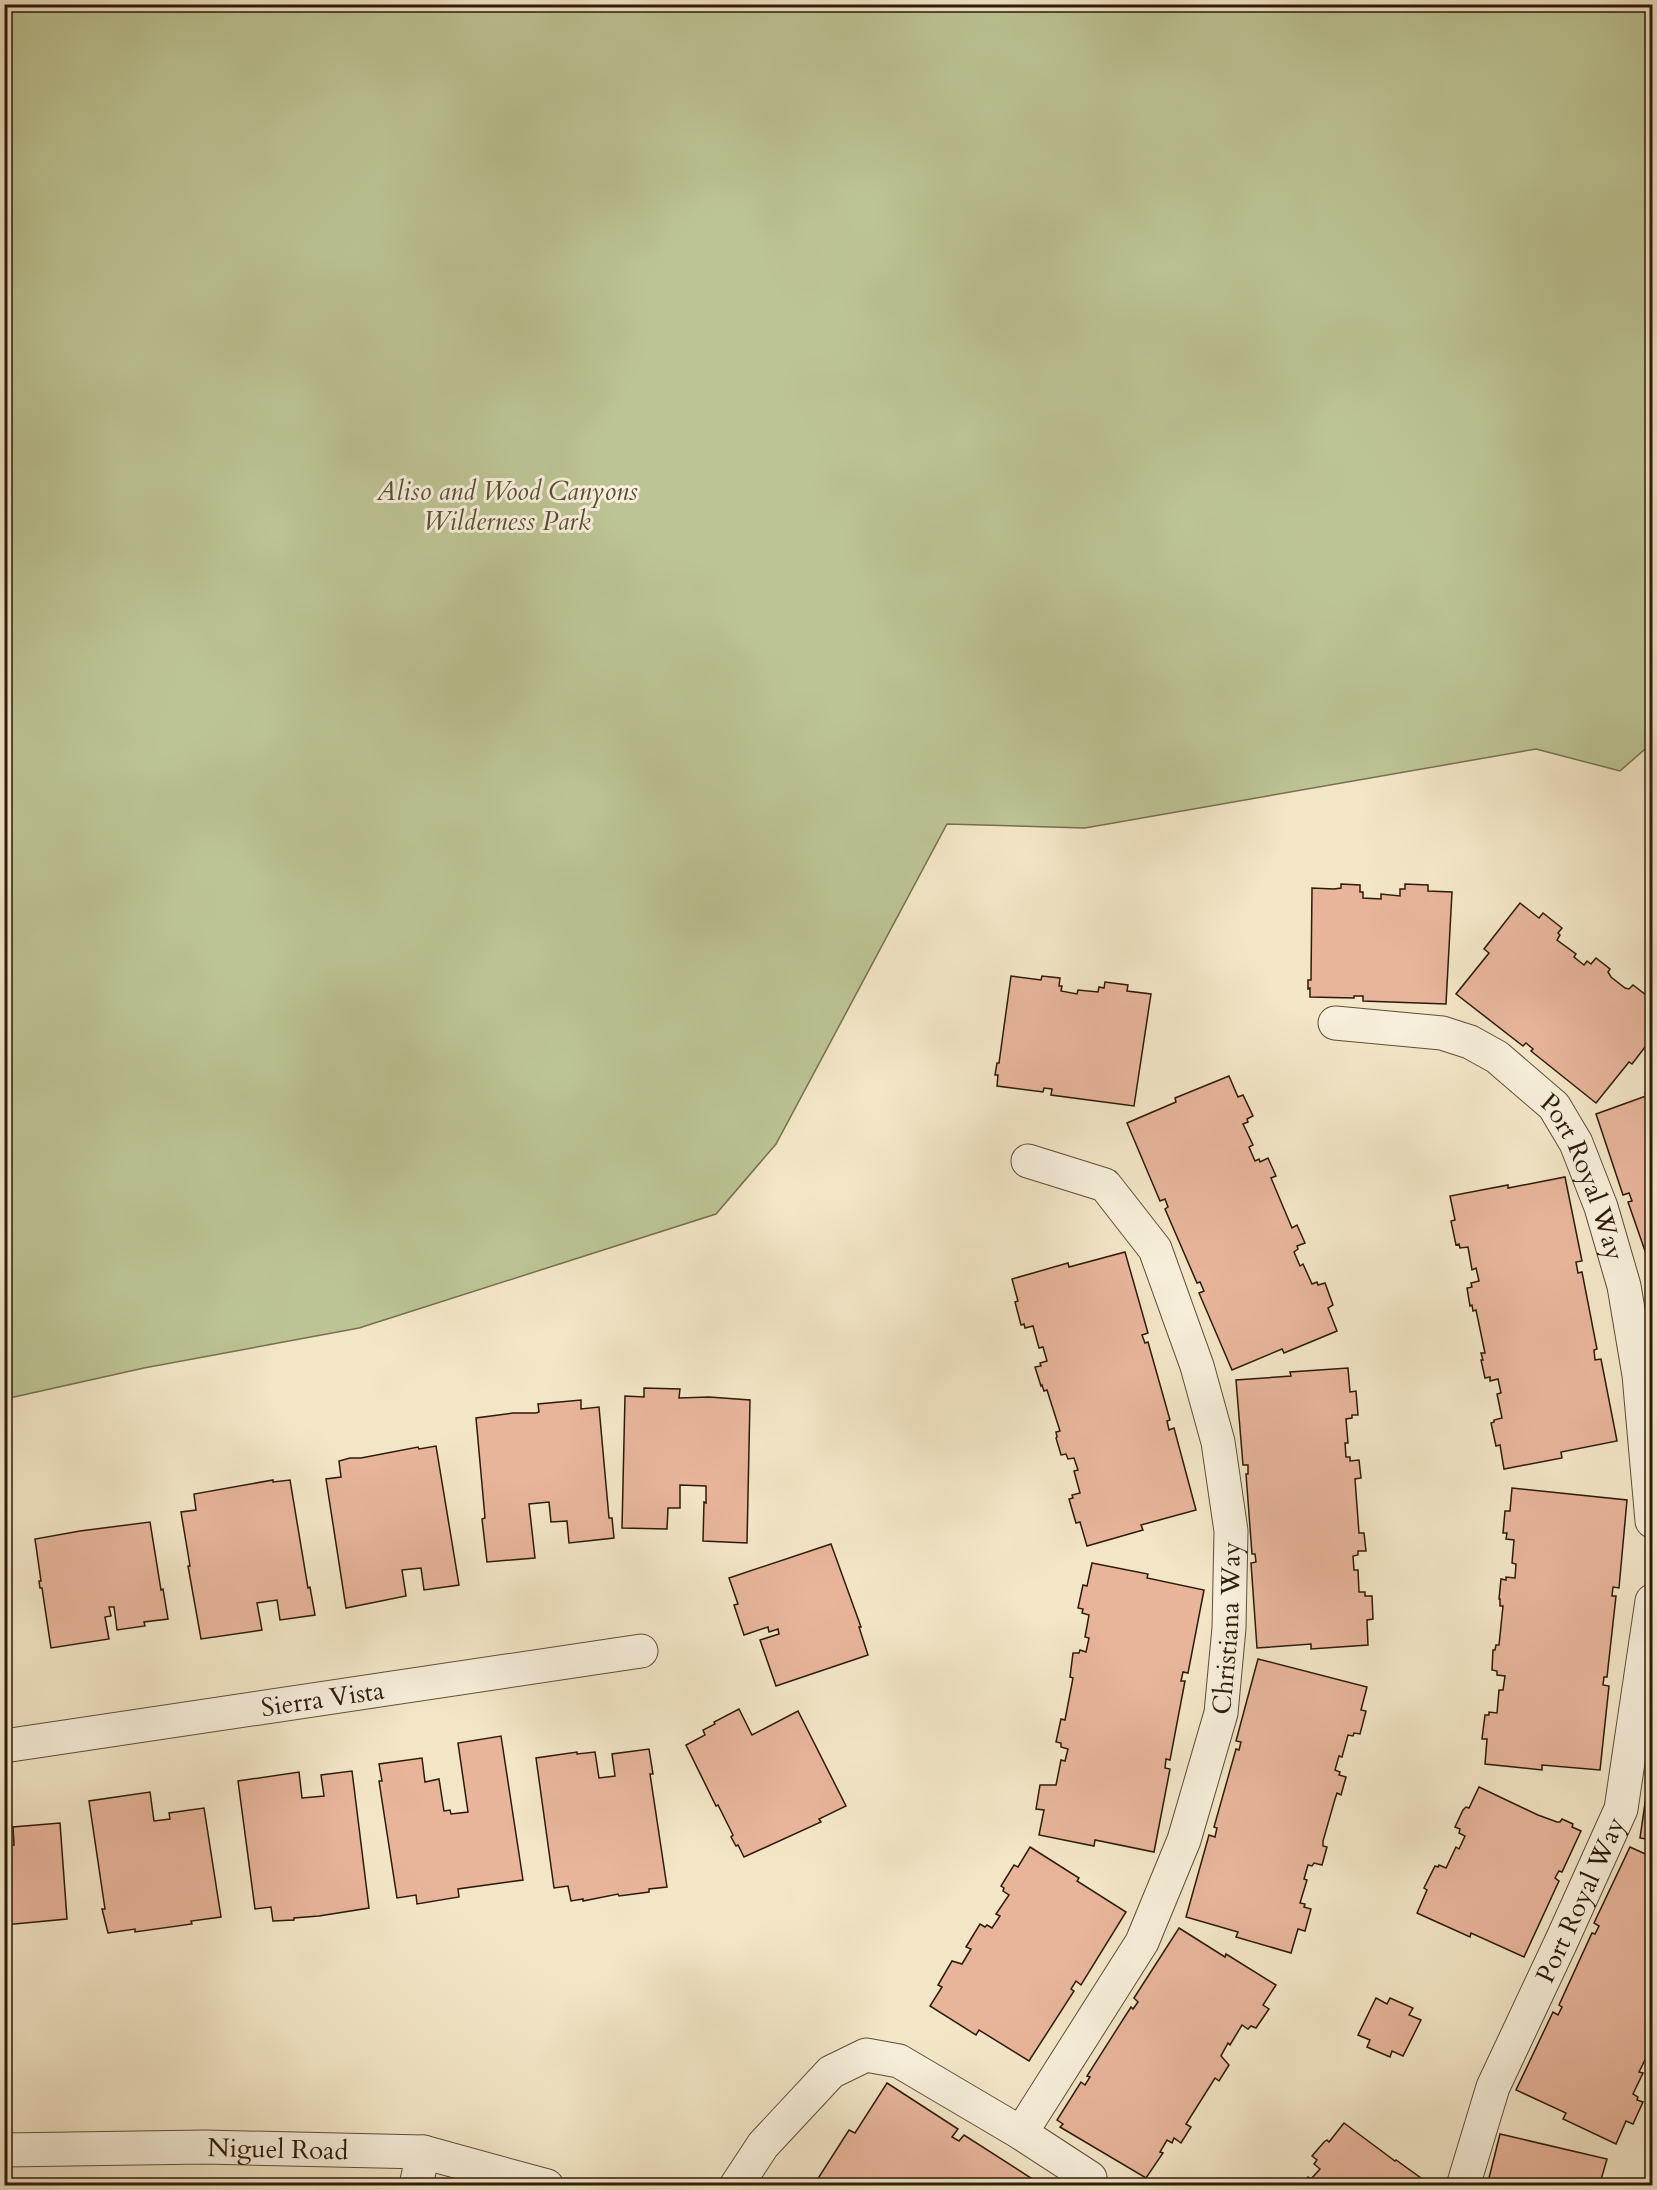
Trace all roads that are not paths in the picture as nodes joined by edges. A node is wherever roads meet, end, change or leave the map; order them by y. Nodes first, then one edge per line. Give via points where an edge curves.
1 (1335, 1023) dead end
2 (1028, 1161) dead end
3 (1653, 1521) edge
4 (1653, 1601) edge
5 (641, 1651) dead end
6 (4, 1746) edge
7 (1021, 2133) junction
8 (4, 2150) edge
9 (423, 2152) junction
10 (1090, 2178) dead end
11 (416, 2186) edge
12 (547, 2186) edge
13 (736, 2186) edge
14 (1463, 2186) edge

1 - 3 street, Port Royal Way via 1442,1034 1470,1042 1497,1057 1554,1106 1581,1154 1624,1286 1639,1375
2 - 7 street, Christiana Way via 1105,1185 1155,1249 1197,1366 1218,1442 1231,1531 1229,1628 1221,1713 1184,1840 1142,1942
4 - 14 street, Port Royal Way via 1621,1809 1493,2087
5 - 6 street, Sierra Vista
7 - 10 street
7 - 13 street via 899,2061 866,2055 831,2072 763,2145
8 - 9 street, Niguel Road via 205,2147
9 - 11 street
9 - 12 street, Niguel Road

